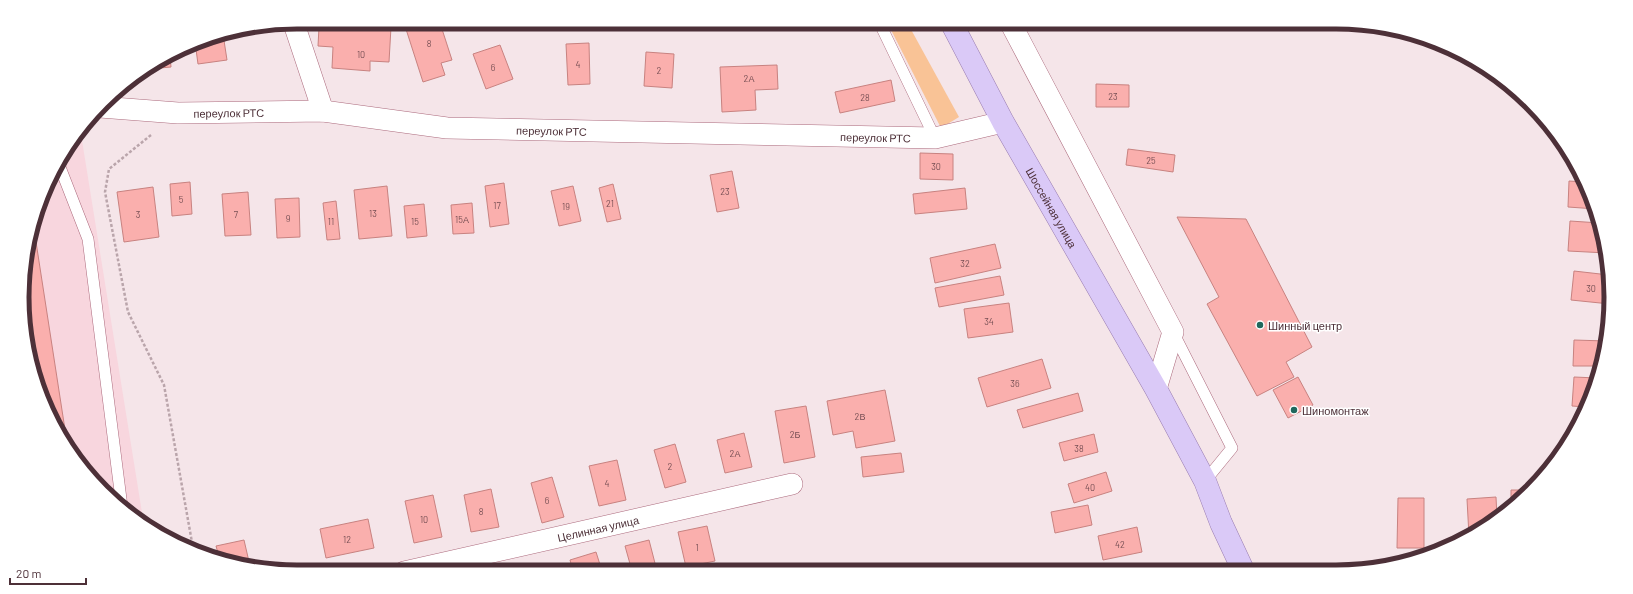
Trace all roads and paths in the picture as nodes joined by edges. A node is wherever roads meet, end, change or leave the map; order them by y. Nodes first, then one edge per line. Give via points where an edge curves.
1 (296, 29) edge
2 (882, 29) edge
3 (955, 29) edge
4 (1014, 29) edge
5 (107, 108) edge
6 (323, 111) junction
7 (178, 113) junction
8 (1003, 122) junction
9 (935, 138) junction
10 (61, 170) edge
11 (1173, 332) junction
12 (1156, 389) junction
13 (1205, 481) junction
14 (792, 484) dead end
15 (121, 499) edge
16 (1221, 523) junction
17 (192, 544) edge
18 (435, 565) edge
19 (1241, 565) edge
20 (1251, 565) edge

1 - 6 street
2 - 9 lane
3 - 8 main road, Шоссейная улица
4 - 11 street
5 - 7 street, переулок РТС
6 - 7 street, переулок РТС
6 - 9 street, переулок РТС via 448,128
7 - 17 path via 108,169 105,192 128,312 164,385
8 - 9 street, переулок РТС
8 - 12 main road, Шоссейная улица
10 - 15 lane via 88,240
11 - 12 street
11 - 13 lane via 1232,448
12 - 13 main road, Шоссейная улица
13 - 16 main road, Шоссейная улица
14 - 18 street, Целинная улица
16 - 19 main road, Шоссейная улица
16 - 20 main road, Шоссейная улица

